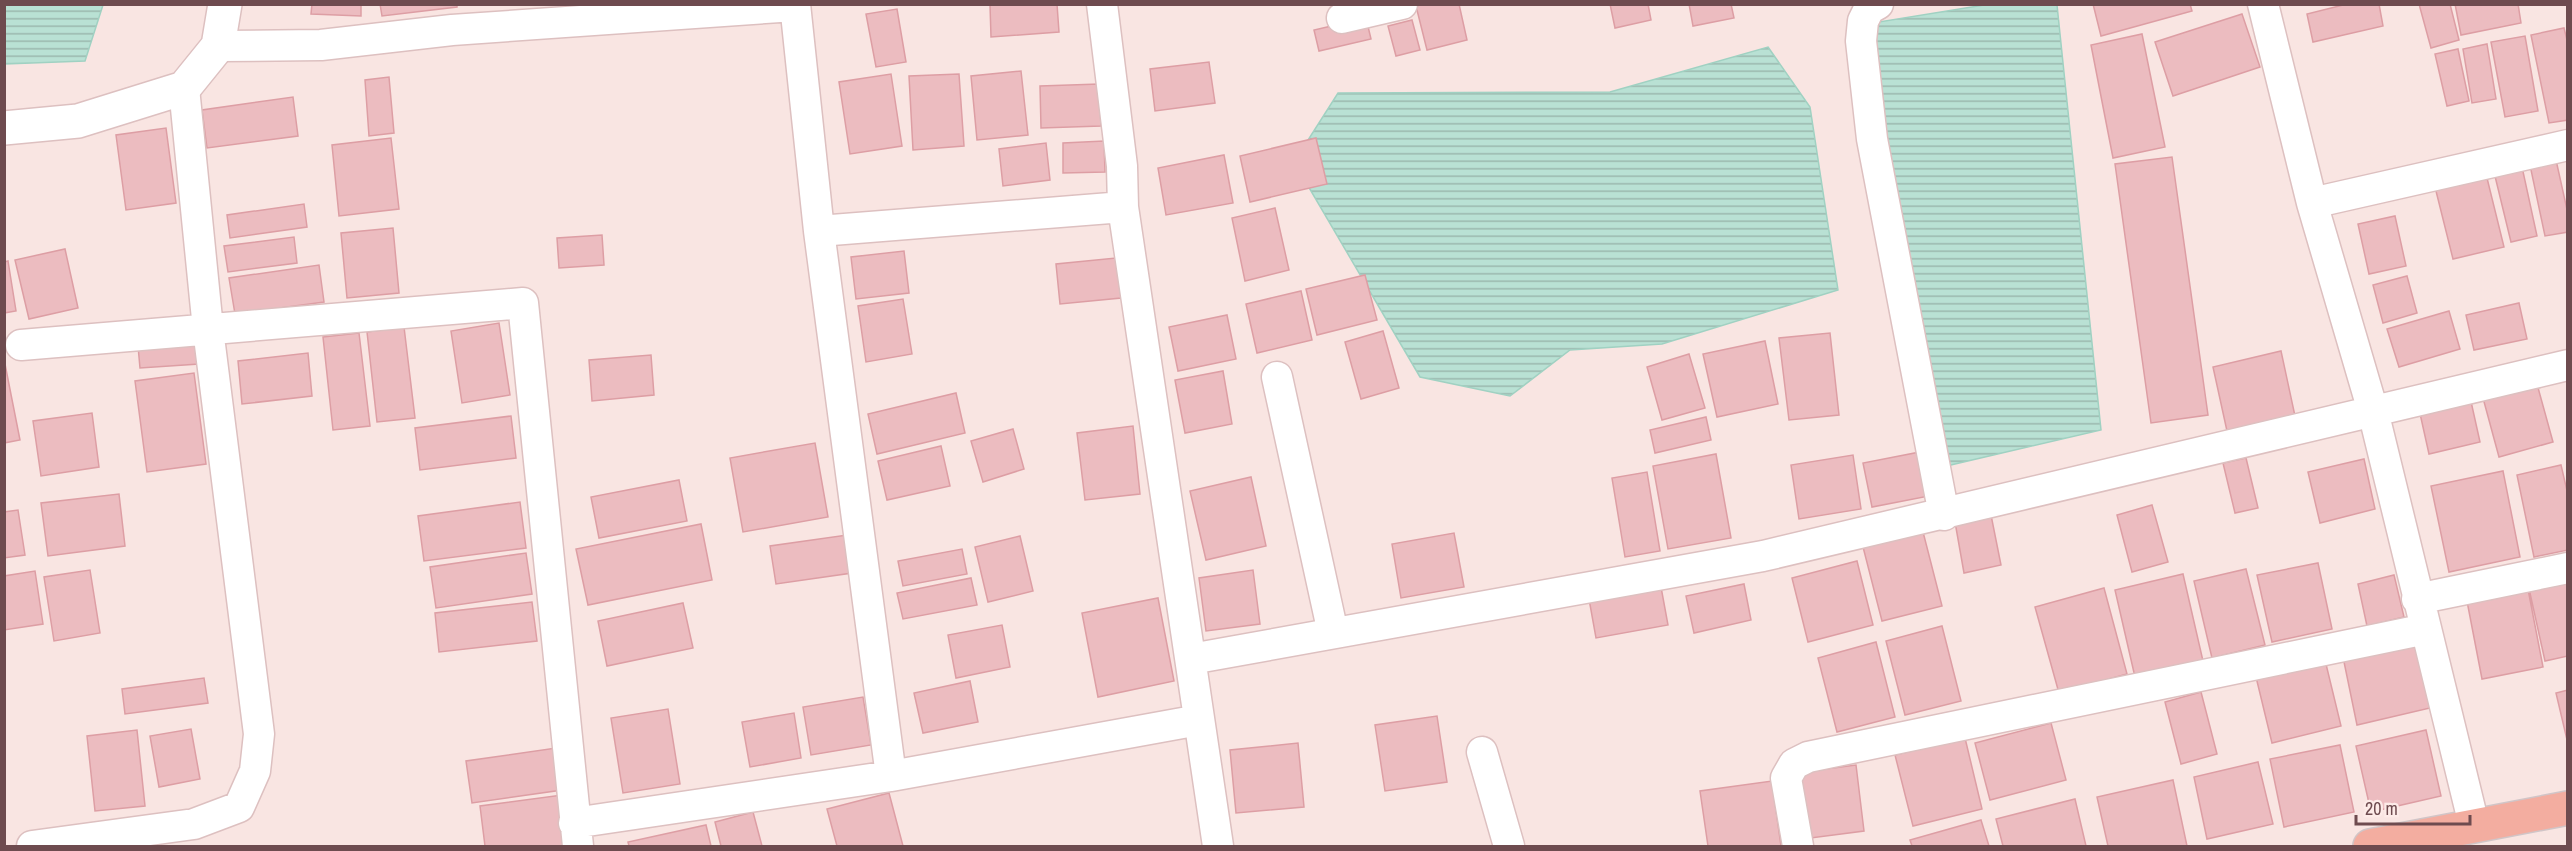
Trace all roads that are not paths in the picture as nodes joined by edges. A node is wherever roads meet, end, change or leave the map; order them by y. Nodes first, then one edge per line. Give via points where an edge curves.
1 (225, 4) edge
2 (1102, 4) edge
3 (1402, 4) edge
4 (1878, 4) edge
5 (2263, 4) edge
6 (795, 5) edge
7 (1342, 18) dead end
8 (218, 46) junction
9 (184, 88) junction
10 (4, 128) edge
11 (2568, 145) edge
12 (2312, 203) junction
13 (1123, 207) junction
14 (819, 231) junction
15 (208, 329) junction
16 (21, 345) dead end
17 (2568, 365) edge
18 (1277, 376) dead end
19 (2373, 411) junction
20 (1944, 515) junction
21 (2568, 568) edge
22 (2417, 599) junction
23 (2426, 630) junction
24 (1333, 633) junction
25 (1191, 659) junction
26 (1199, 720) junction
27 (1482, 752) dead end
28 (891, 776) junction
29 (2568, 808) edge
30 (2474, 825) junction
31 (576, 835) edge
32 (32, 846) edge
33 (1218, 846) edge
34 (1509, 846) edge
35 (1798, 846) edge
36 (2370, 846) edge

1 - 8 street
2 - 13 street via 1122,166
3 - 7 street
4 - 20 street via 1869,9 1863,21 1861,41 1872,140
5 - 12 street
6 - 8 street via 452,30 321,45
6 - 14 street
8 - 9 street
9 - 10 street via 78,121
9 - 15 street
11 - 12 street
12 - 19 street
13 - 14 street
13 - 25 street
14 - 28 street
15 - 16 street
15 - 31 street via 523,303
15 - 32 street via 259,734 255,771 239,807 194,824
17 - 19 street
18 - 24 street
19 - 20 street
19 - 22 street
20 - 24 street via 1763,556
21 - 22 street
22 - 23 street
23 - 30 street
23 - 35 street via 1808,757 1794,764 1786,778
24 - 25 street
25 - 26 street
26 - 28 street
26 - 33 street
27 - 34 street
28 - 31 street
29 - 30 main road
30 - 36 main road

